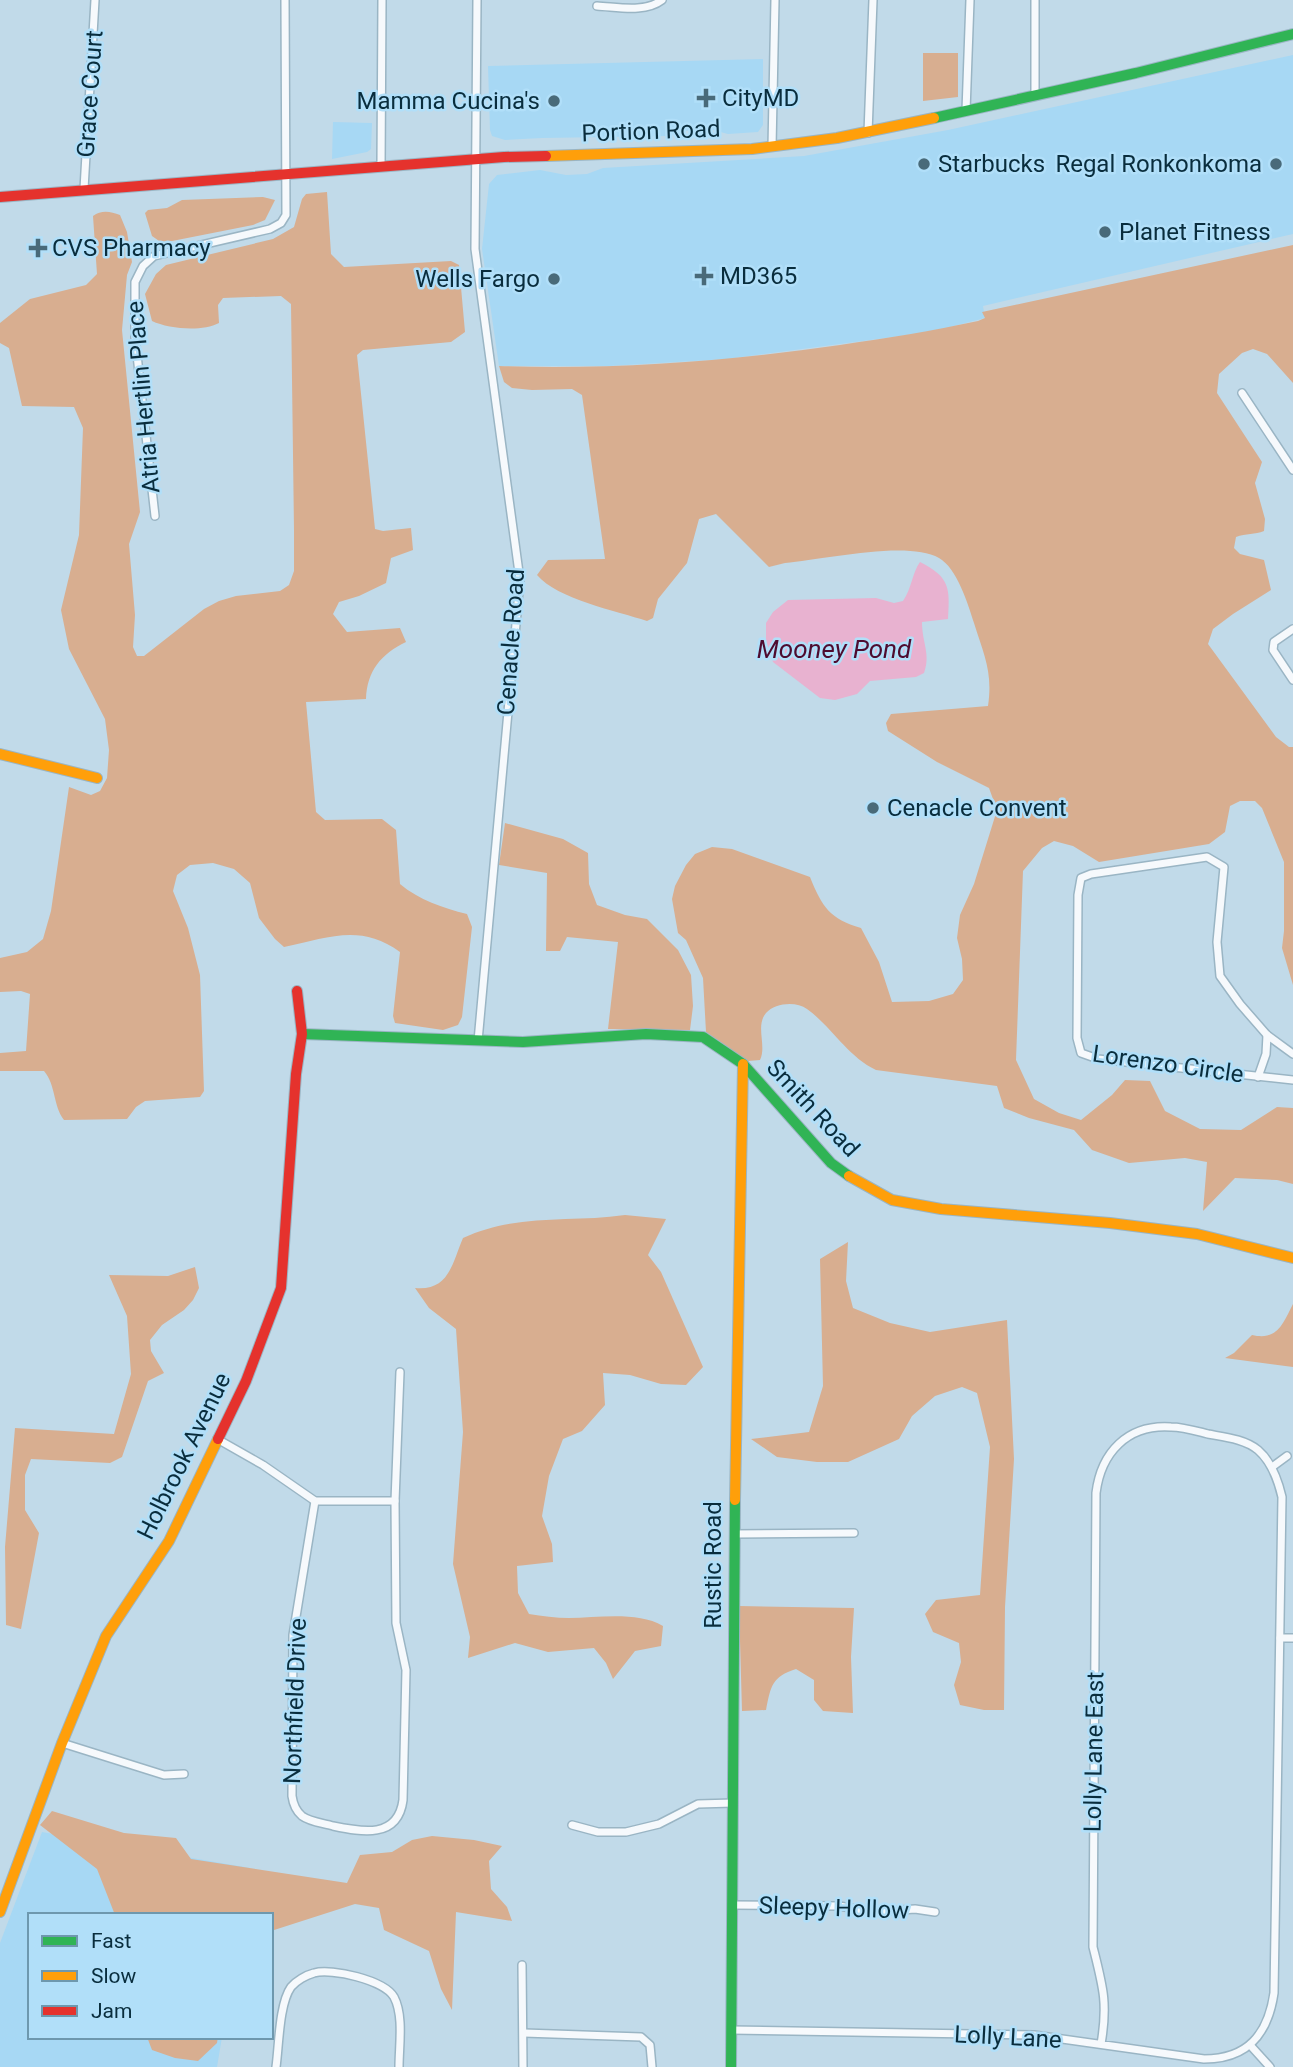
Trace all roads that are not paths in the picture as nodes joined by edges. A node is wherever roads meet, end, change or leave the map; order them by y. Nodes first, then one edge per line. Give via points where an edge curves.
1 (96, 0) edge
2 (285, 0) edge
3 (382, 0) edge
4 (477, 0) edge
5 (662, 0) edge
6 (775, 0) edge
7 (873, 0) edge
8 (970, 0) edge
9 (1035, 0) edge
10 (597, 6) dead end
11 (1293, 34) edge
12 (1035, 96) junction
13 (966, 111) junction
14 (868, 132) junction
15 (772, 148) junction
16 (475, 161) junction
17 (381, 167) junction
18 (288, 175) junction
19 (85, 189) junction
20 (0, 197) edge
21 (1242, 393) dead end
22 (1293, 470) edge
23 (155, 516) dead end
24 (1293, 629) edge
25 (1293, 680) edge
26 (0, 754) edge
27 (97, 778) dead end
28 (297, 991) dead end
29 (302, 1034) junction
30 (1267, 1035) junction
31 (478, 1041) junction
32 (1293, 1054) edge
33 (743, 1064) junction
34 (1258, 1077) junction
35 (1293, 1080) edge
36 (1293, 1258) edge
37 (400, 1372) dead end
38 (219, 1440) junction
39 (1287, 1456) dead end
40 (1272, 1467) junction
41 (315, 1501) junction
42 (395, 1501) junction
43 (855, 1533) dead end
44 (734, 1534) junction
45 (1280, 1638) junction
46 (1293, 1638) edge
47 (62, 1743) junction
48 (184, 1774) dead end
49 (733, 1803) junction
50 (572, 1825) dead end
51 (733, 1905) junction
52 (0, 1912) edge
53 (935, 1912) dead end
54 (522, 1965) dead end
55 (731, 2030) junction
56 (524, 2034) junction
57 (1101, 2044) junction
58 (1250, 2045) junction
59 (276, 2067) edge
60 (399, 2067) edge
61 (523, 2067) edge
62 (652, 2067) edge
63 (731, 2067) edge
64 (1270, 2067) edge

1 - 19 street, Grace Court
2 - 18 street
3 - 17 street
4 - 16 street, Cenacle Road
5 - 10 street via 642,8
6 - 15 street
7 - 14 street
8 - 13 street
9 - 12 street
11 - 12 street, Portion Road
12 - 13 street, Portion Road
13 - 14 street, Portion Road
14 - 15 street, Portion Road
15 - 16 street, Portion Road
16 - 17 street, Portion Road
16 - 31 street, Cenacle Road via 475,249 520,580
17 - 18 street, Portion Road
18 - 19 street, Portion Road
18 - 23 street, Atria Hertlin Place via 286,215 281,223 155,256 135,282 135,337
19 - 20 street, Portion Road
21 - 22 street
24 - 25 street via 1274,642 1273,650
26 - 27 street
28 - 29 street, Holbrook Avenue
29 - 31 street, Smith Road
29 - 38 street, Holbrook Avenue via 281,1288
30 - 32 street, Lorenzo Circle
30 - 34 street, Lorenzo Circle
30 - 34 street, Lorenzo Circle via 1220,976 1217,942 1224,867 1208,857 1082,878 1077,1038 1081,1053 1098,1059
31 - 33 street, Smith Road via 646,1034 703,1037
33 - 36 street, Smith Road via 831,1163 892,1200 941,1209 1197,1234
33 - 44 street, Rustic Road
34 - 35 street, Lorenzo Circle
37 - 42 street, Northfield Drive
38 - 41 street
38 - 47 street, Holbrook Avenue via 169,1541 106,1636
39 - 40 street
40 - 45 street via 1282,1497
40 - 57 street, Lolly Lane East via 1250,1445 1173,1427 1154,1427 1130,1434 1105,1459 1098,1475 1092,1819 1093,1947 1105,1996
41 - 42 street
41 - 42 street, Northfield Drive via 293,1635 292,1796 307,1819 368,1831 391,1824 400,1814 403,1800 405,1671 396,1623
43 - 44 street
44 - 49 street, Rustic Road
45 - 46 street
45 - 58 street via 1274,1993 1269,2021
47 - 48 street via 164,1775
47 - 52 street, Holbrook Avenue
49 - 50 street via 698,1804 659,1824 626,1832 598,1832
49 - 51 street, Rustic Road
51 - 53 street, Sleepy Hollow
51 - 55 street, Rustic Road
54 - 56 street
55 - 57 street, Lolly Lane via 1034,2035
55 - 63 street, Rustic Road
56 - 61 street
56 - 62 street via 641,2037 650,2045
57 - 58 street, Lolly Lane via 1204,2059 1223,2058
58 - 64 street
59 - 60 street via 286,1998 299,1980 316,1972 369,1979 390,1991 397,2007

